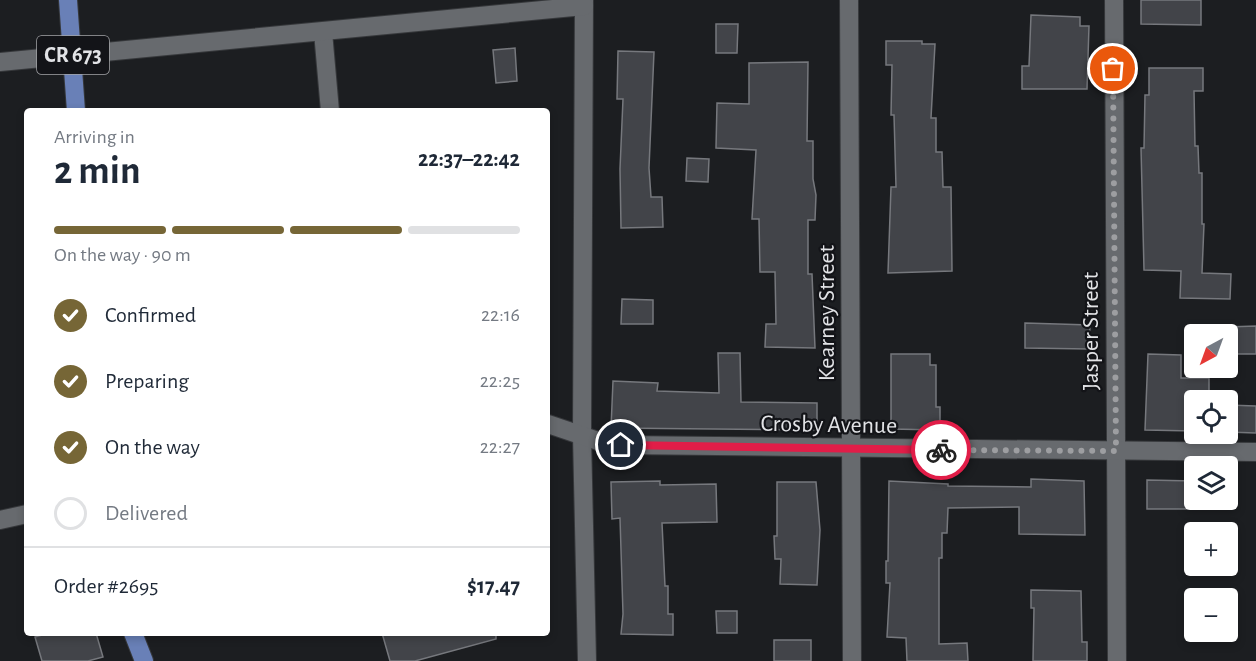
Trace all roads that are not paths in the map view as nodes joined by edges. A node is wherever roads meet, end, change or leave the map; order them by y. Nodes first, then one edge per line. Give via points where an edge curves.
1 (68, 0) edge
2 (849, 0) edge
3 (1114, 0) edge
4 (584, 3) edge
5 (323, 32) junction
6 (73, 56) junction
7 (0, 62) edge
8 (76, 108) edge
9 (330, 108) edge
10 (550, 425) edge
11 (582, 436) junction
12 (852, 450) junction
13 (1116, 451) junction
14 (1256, 452) edge
15 (24, 515) edge
16 (0, 520) edge
17 (134, 636) edge
18 (144, 661) edge
19 (587, 661) edge
20 (852, 661) edge
21 (1117, 661) edge

1 - 6 main road, CR 673
2 - 12 street, Kearney Street
3 - 13 street, Jasper Street
4 - 5 street
4 - 11 street
5 - 6 street
5 - 9 street
6 - 7 street
6 - 8 main road, CR 673
10 - 11 street, Crosby Avenue
11 - 12 street, Crosby Avenue via 621,445
11 - 19 street
12 - 13 street, Crosby Avenue
12 - 20 street, Kearney Street
13 - 14 street, Crosby Avenue
13 - 21 street, Jasper Street
15 - 16 street
17 - 18 main road

